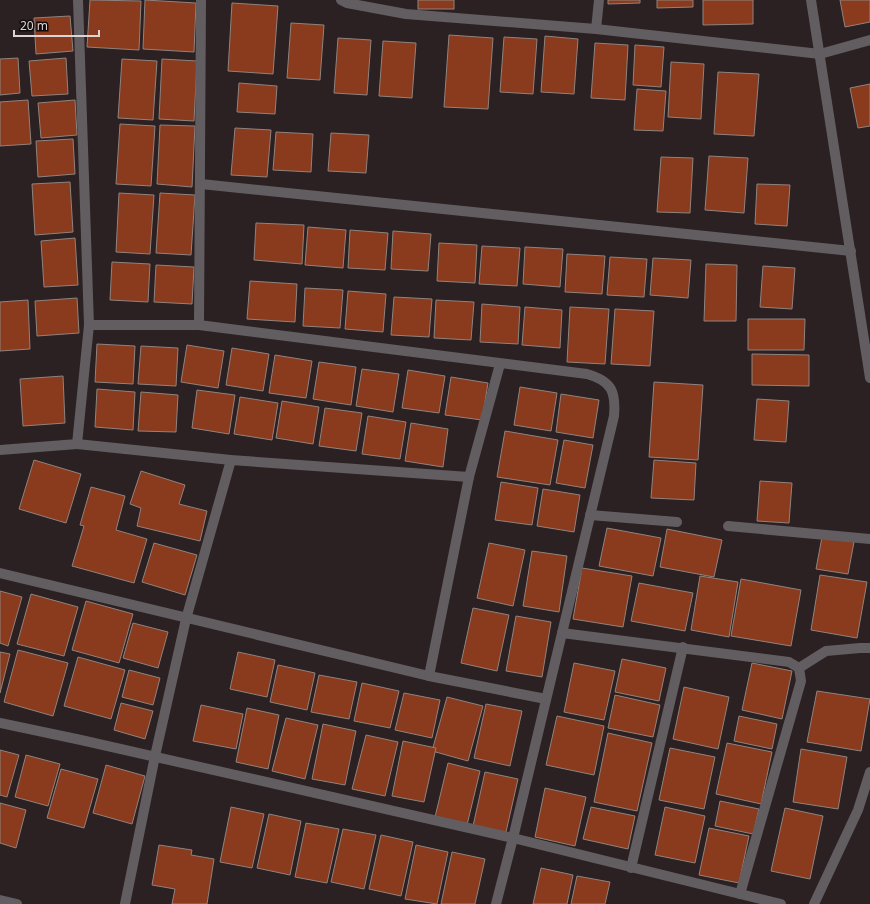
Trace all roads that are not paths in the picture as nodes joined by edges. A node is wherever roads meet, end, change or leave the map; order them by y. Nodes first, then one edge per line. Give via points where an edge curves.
1 (78, 0) edge
2 (201, 0) edge
3 (341, 0) edge
4 (599, 0) edge
5 (811, 0) edge
6 (596, 29) junction
7 (870, 40) edge
8 (820, 54) junction
9 (201, 184) junction
10 (851, 251) junction
11 (89, 325) junction
12 (199, 325) junction
13 (500, 364) junction
14 (870, 378) edge
15 (77, 444) junction
16 (0, 450) edge
17 (230, 460) junction
18 (469, 477) junction
19 (590, 515) junction
20 (677, 522) dead end
21 (728, 526) dead end
22 (870, 538) edge
23 (0, 573) edge
24 (186, 619) junction
25 (562, 633) junction
26 (683, 647) junction
27 (870, 648) edge
28 (800, 668) junction
29 (429, 676) junction
30 (546, 699) junction
31 (0, 723) edge
32 (155, 756) junction
33 (870, 772) edge
34 (513, 838) junction
35 (631, 868) junction
36 (740, 894) junction
37 (0, 900) edge
38 (17, 904) edge
39 (125, 904) edge
40 (496, 904) edge
41 (781, 904) edge
42 (814, 904) edge

1 - 11 street
2 - 9 street
3 - 6 street via 406,14
4 - 6 street
5 - 8 street
6 - 8 street
7 - 8 street
8 - 10 street via 834,156
9 - 10 street
9 - 12 street
10 - 14 street
11 - 12 street
11 - 15 street
12 - 13 street
13 - 18 street
13 - 19 street via 587,374 601,378 612,390 616,399 614,416
15 - 16 street
15 - 17 street
17 - 18 street
17 - 24 street
18 - 29 street
19 - 20 street
19 - 25 street
21 - 22 street
23 - 24 street
24 - 29 street
24 - 32 street
25 - 26 street
25 - 30 street
26 - 28 street via 789,662
26 - 35 street
27 - 28 street via 826,651
28 - 36 street via 801,681
29 - 30 street
30 - 34 street
31 - 32 street
32 - 34 street
32 - 39 street
33 - 42 street via 858,810
34 - 35 street
34 - 40 street
35 - 36 street
36 - 41 street
37 - 38 street

